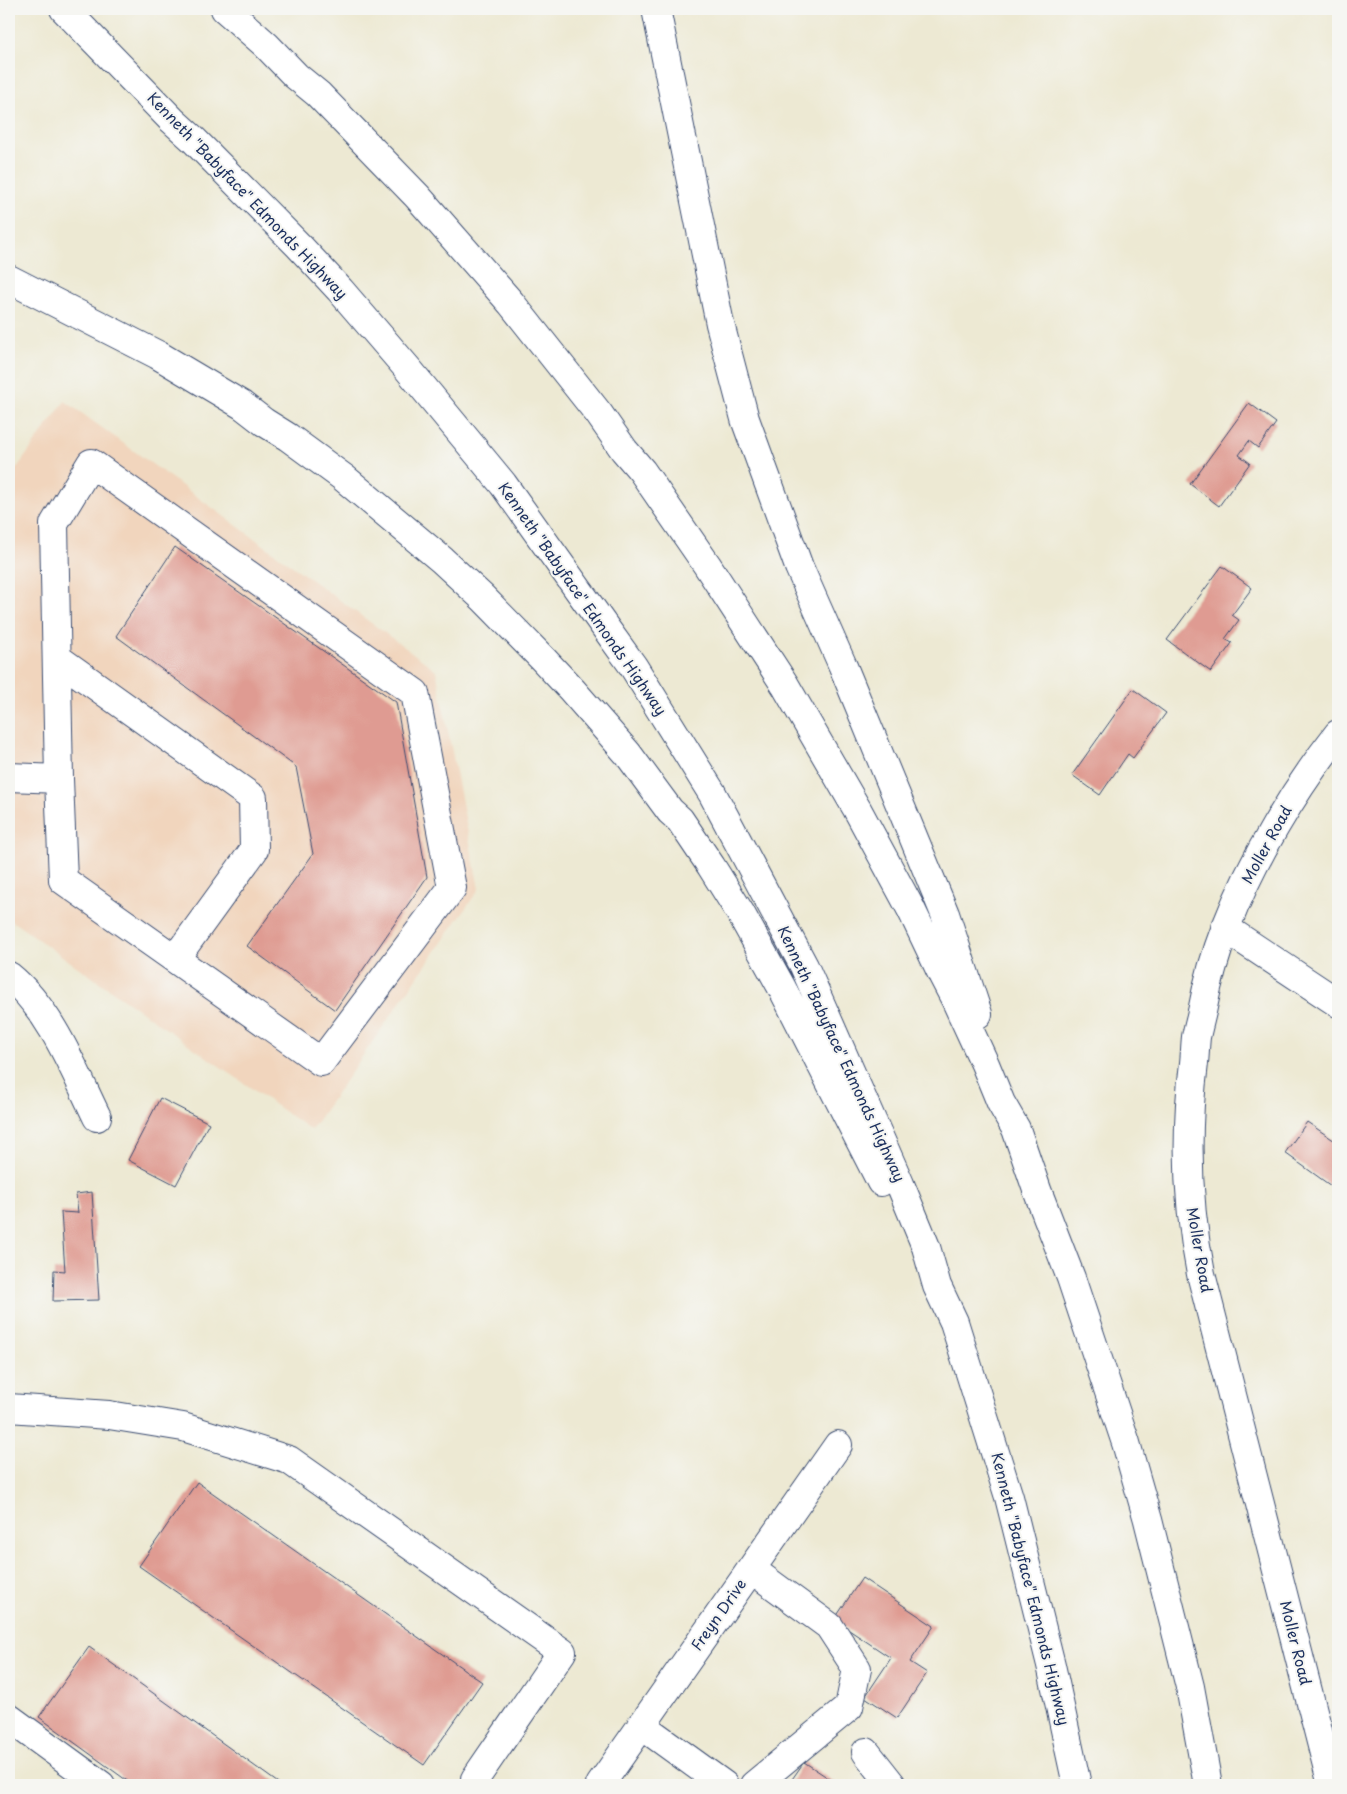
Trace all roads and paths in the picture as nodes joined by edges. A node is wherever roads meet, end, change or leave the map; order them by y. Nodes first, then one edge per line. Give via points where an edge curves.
1 (64, 9) edge
2 (225, 9) edge
3 (656, 9) edge
4 (9, 279) edge
5 (57, 658) junction
6 (1338, 734) edge
7 (9, 777) edge
8 (59, 778) junction
9 (1225, 928) junction
10 (175, 959) junction
11 (9, 976) edge
12 (1338, 1003) edge
13 (97, 1117) dead end
14 (1016, 1129) junction
15 (937, 1286) junction
16 (9, 1408) edge
17 (838, 1445) dead end
18 (751, 1569) junction
19 (9, 1718) edge
20 (641, 1725) junction
21 (866, 1752) dead end
22 (475, 1779) dead end
23 (101, 1785) edge
24 (600, 1785) edge
25 (724, 1785) edge
26 (754, 1785) edge
27 (892, 1785) edge
28 (1077, 1785) edge
29 (1208, 1785) edge
30 (1332, 1785) edge

1 - 15 main road, Kenneth "Babyface" Edmonds Highway via 340,290 503,484 633,666 712,794 804,966 900,1184 926,1247
2 - 14 main road via 318,94 417,196 511,303 642,470 708,564 822,747 911,909 956,998 1001,1104
3 - 14 main road via 720,324 745,419 799,567 945,914
4 - 15 main road via 158,355 242,405 295,442 442,560 572,690 680,820 741,914
5 - 8 main road
5 - 10 main road via 253,798 254,850
5 - 10 main road via 54,524 91,462 415,693 452,888 321,1062
6 - 9 main road, Moller Road via 1270,838
7 - 8 main road
8 - 10 main road via 64,880
9 - 12 main road
9 - 30 main road, Moller Road via 1205,995 1191,1078 1188,1148 1192,1219 1208,1302
11 - 13 main road via 37,1006 65,1049
14 - 29 main road via 1072,1278 1126,1443 1190,1687
15 - 28 main road, Kenneth "Babyface" Edmonds Highway via 954,1322 1009,1497 1051,1664
16 - 22 main road via 109,1415 183,1427 289,1460 562,1652
17 - 18 main road, Freyn Drive
18 - 20 main road, Freyn Drive
18 - 26 main road via 829,1626 858,1669 849,1707
19 - 23 main road
20 - 24 main road, Freyn Drive
20 - 25 main road
21 - 27 main road

